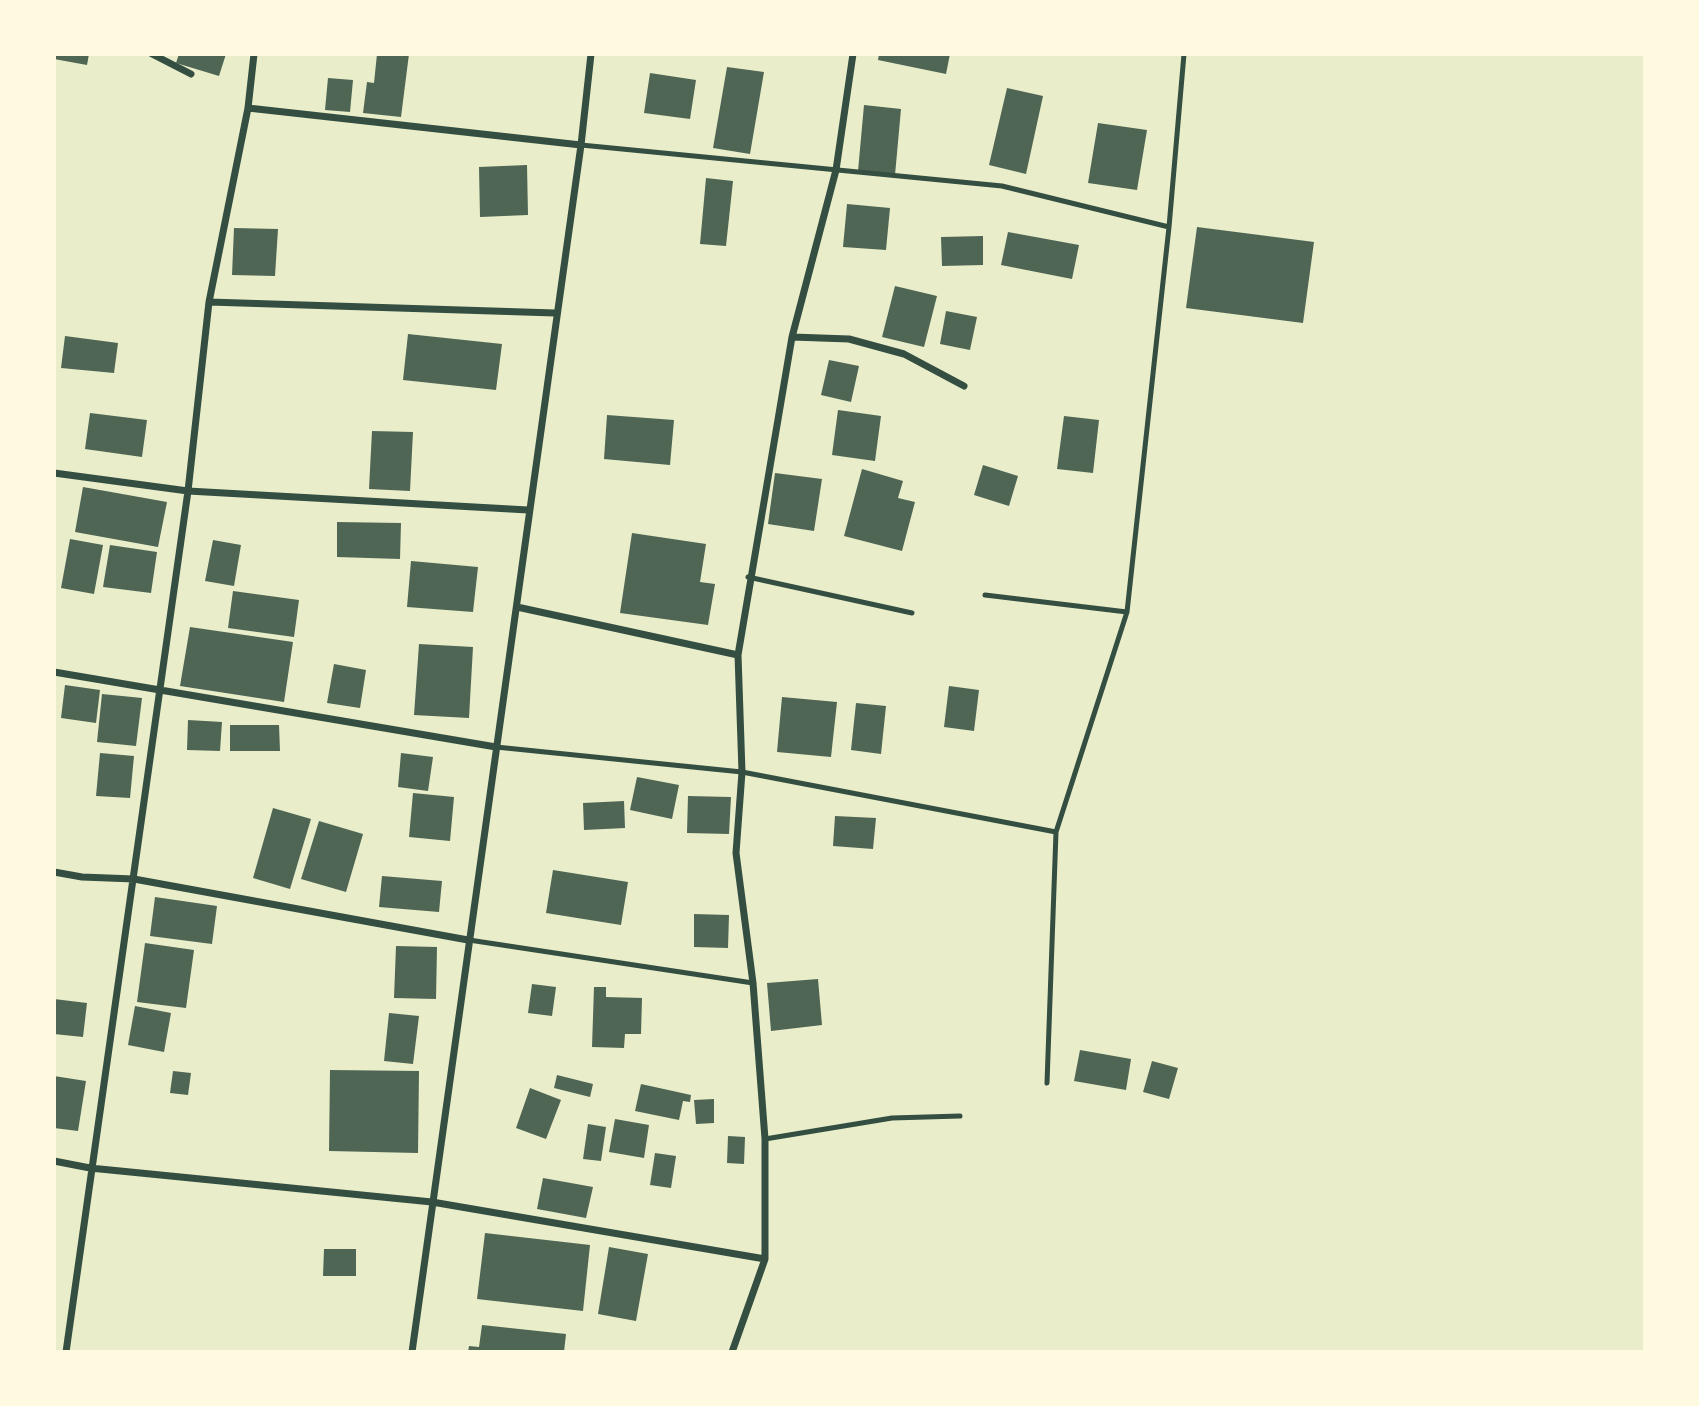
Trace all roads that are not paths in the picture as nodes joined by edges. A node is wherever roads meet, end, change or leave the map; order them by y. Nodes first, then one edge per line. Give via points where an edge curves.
1 (152, 54) edge
2 (254, 54) edge
3 (591, 54) edge
4 (853, 54) edge
5 (1184, 54) edge
6 (191, 74) dead end
7 (248, 108) junction
8 (580, 145) junction
9 (836, 170) junction
10 (1169, 227) junction
11 (209, 302) junction
12 (555, 313) junction
13 (792, 337) junction
14 (964, 386) dead end
15 (54, 473) edge
16 (188, 491) junction
17 (527, 510) junction
18 (748, 577) junction
19 (985, 596) dead end
20 (517, 607) junction
21 (1126, 612) junction
22 (912, 613) dead end
23 (738, 655) junction
24 (54, 672) edge
25 (158, 690) junction
26 (496, 747) junction
27 (742, 772) junction
28 (1055, 832) junction
29 (54, 872) edge
30 (134, 879) junction
31 (468, 940) junction
32 (753, 983) junction
33 (1047, 1083) dead end
34 (960, 1116) dead end
35 (765, 1139) junction
36 (54, 1161) edge
37 (90, 1168) junction
38 (432, 1202) junction
39 (765, 1259) junction
40 (66, 1352) edge
41 (412, 1352) edge
42 (732, 1352) edge

1 - 6 street
2 - 7 street
3 - 8 street
4 - 9 street
5 - 10 lane
7 - 8 street
7 - 11 street
8 - 9 lane
8 - 12 street
9 - 10 lane via 1002,186
9 - 13 street
10 - 21 lane
11 - 12 street
11 - 16 street
12 - 17 street
13 - 14 street via 849,339 905,354
13 - 18 street
15 - 16 street
16 - 17 street
16 - 25 street
17 - 20 street
18 - 22 lane
18 - 23 street
19 - 21 lane
20 - 23 street
20 - 26 street
21 - 28 lane
23 - 27 street
24 - 25 street
25 - 26 street
25 - 30 street
26 - 27 lane
26 - 31 street
27 - 28 lane
27 - 32 street via 736,853
28 - 33 lane
29 - 30 street
30 - 31 street
30 - 37 street
31 - 32 lane
31 - 38 street
32 - 35 street
34 - 35 lane via 892,1118
35 - 39 street
36 - 37 street
37 - 38 street
37 - 40 street
38 - 39 street
38 - 41 street
39 - 42 street

